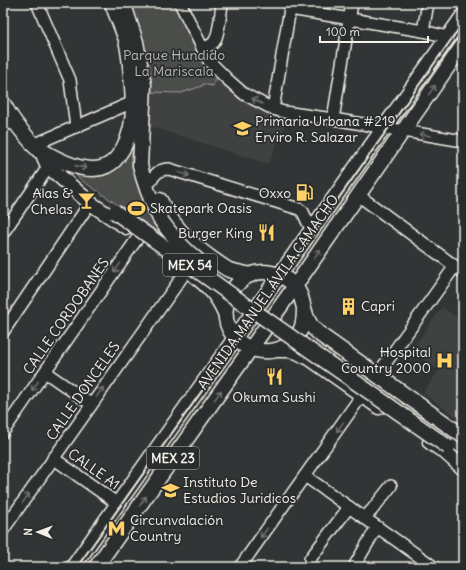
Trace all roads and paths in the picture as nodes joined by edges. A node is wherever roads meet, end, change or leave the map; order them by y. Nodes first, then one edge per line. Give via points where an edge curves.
1 (37, 3) edge
2 (112, 3) edge
3 (122, 3) edge
4 (130, 3) edge
5 (180, 3) edge
6 (222, 3) edge
7 (352, 3) edge
8 (428, 3) edge
9 (290, 6) edge
10 (463, 16) edge
11 (349, 18) junction
12 (423, 31) junction
13 (134, 33) junction
14 (448, 37) junction
15 (463, 45) edge
16 (202, 48) junction
17 (133, 102) junction
18 (3, 103) edge
19 (273, 110) junction
20 (333, 119) junction
21 (9, 125) edge
22 (76, 127) junction
23 (384, 128) junction
24 (403, 131) junction
25 (142, 140) junction
26 (463, 141) edge
27 (33, 145) junction
28 (46, 161) junction
29 (151, 181) junction
30 (358, 195) junction
31 (90, 203) junction
32 (312, 229) junction
33 (3, 233) edge
34 (139, 236) junction
35 (459, 269) edge
36 (187, 270) junction
37 (230, 270) junction
38 (251, 275) junction
39 (280, 275) junction
40 (295, 286) junction
41 (212, 291) junction
42 (304, 308) junction
43 (225, 313) junction
44 (4, 327) edge
45 (235, 338) junction
46 (335, 345) junction
47 (250, 349) junction
48 (278, 350) junction
49 (321, 366) junction
50 (44, 372) junction
51 (377, 375) junction
52 (362, 395) junction
53 (92, 404) junction
54 (5, 426) edge
55 (454, 440) edge
56 (463, 445) edge
57 (54, 458) junction
58 (463, 461) edge
59 (463, 468) edge
60 (305, 476) junction
61 (391, 486) dead end
62 (118, 504) junction
63 (349, 507) junction
64 (365, 518) junction
65 (377, 527) junction
66 (3, 530) edge
67 (310, 559) dead end
68 (355, 565) dead end
69 (73, 567) edge
70 (96, 567) edge
71 (240, 567) edge
72 (434, 567) edge

1 - 22 street via 70,80
2 - 17 main road via 126,41
3 - 13 main road, MEX 54
4 - 13 main road
5 - 16 street
6 - 16 street via 215,41
7 - 11 street
8 - 12 street
9 - 11 street
9 - 19 street
10 - 14 main road, AVENIDA MANUEL ÁVILA CAMACHO
11 - 12 street
11 - 20 street
12 - 14 street
13 - 25 main road, MEX 54 via 144,85
14 - 23 main road, AVENIDA MANUEL ÁVILA CAMACHO
24 -> 15 main road, AVENIDA MANUEL ÁVILA CAMACHO
19 -> 16 street via 244,94 209,61
17 - 22 street
27 -> 17 main road via 54,157 82,167 96,169 110,164 128,138
18 - 21 main road, MEX 54
19 - 20 street
20 - 23 street
21 - 27 main road, MEX 54
22 - 27 street
23 - 24 street
23 - 32 main road, AVENIDA MANUEL ÁVILA CAMACHO
26 -> 24 street
24 - 30 main road, AVENIDA MANUEL ÁVILA CAMACHO
25 - 29 main road, MEX 54
25 - 55 main road, MEX 54, bridge via 142,177 160,219 181,246 218,276
27 - 28 main road, MEX 54
28 - 31 main road, MEX 54
28 - 33 street via 42,176
28 - 55 main road, MEX 54, bridge via 258,314
29 -> 32 street via 157,173 169,169 299,209
29 - 37 main road, MEX 54 via 166,212 181,232 206,254
30 - 35 street
40 -> 30 main road, AVENIDA MANUEL ÁVILA CAMACHO
31 - 34 main road, MEX 54
31 - 44 street
32 - 39 main road, AVENIDA MANUEL ÁVILA CAMACHO
34 - 36 main road, MEX 54
34 -> 50 street, CALLE CORDOBANES
35 - 51 street
36 - 41 main road, MEX 54
53 -> 36 street, CALLE DONCELES
37 - 38 main road, MEX 54
37 - 41 main road via 227,285
38 - 39 main road via 270,272
38 - 43 main road via 240,281 232,290
39 - 40 main road
39 - 45 main road, AVENIDA MANUEL ÁVILA CAMACHO
40 - 42 main road
40 - 47 main road, AVENIDA MANUEL ÁVILA CAMACHO
41 - 43 main road, MEX 54
42 - 46 main road via 310,324
42 - 48 main road via 301,329 295,338
43 - 45 main road via 226,322
45 - 47 main road
45 - 62 main road, AVENIDA MANUEL ÁVILA CAMACHO / MEX 23
46 - 49 main road via 326,343 318,348 316,361
46 - 51 main road
47 - 48 main road via 259,352
70 -> 47 main road, AVENIDA MANUEL ÁVILA CAMACHO / MEX 23
48 - 49 main road via 297,352
49 - 52 main road
50 - 53 street
50 -> 54 street, CALLE CORDOBANES
51 - 55 main road
52 - 59 main road via 445,452
52 -> 60 street
53 - 57 street, CALLE DONCELES
55 - 56 main road, MEX 54
55 - 58 main road, MEX 54
57 - 62 street, CALLE A1
66 -> 57 street, CALLE DONCELES
60 - 63 street
60 -> 71 street
61 - 64 street
62 - 69 main road, AVENIDA MANUEL ÁVILA CAMACHO / MEX 23
63 - 64 street
63 - 67 street
64 - 65 street
65 - 68 street
65 - 72 street

